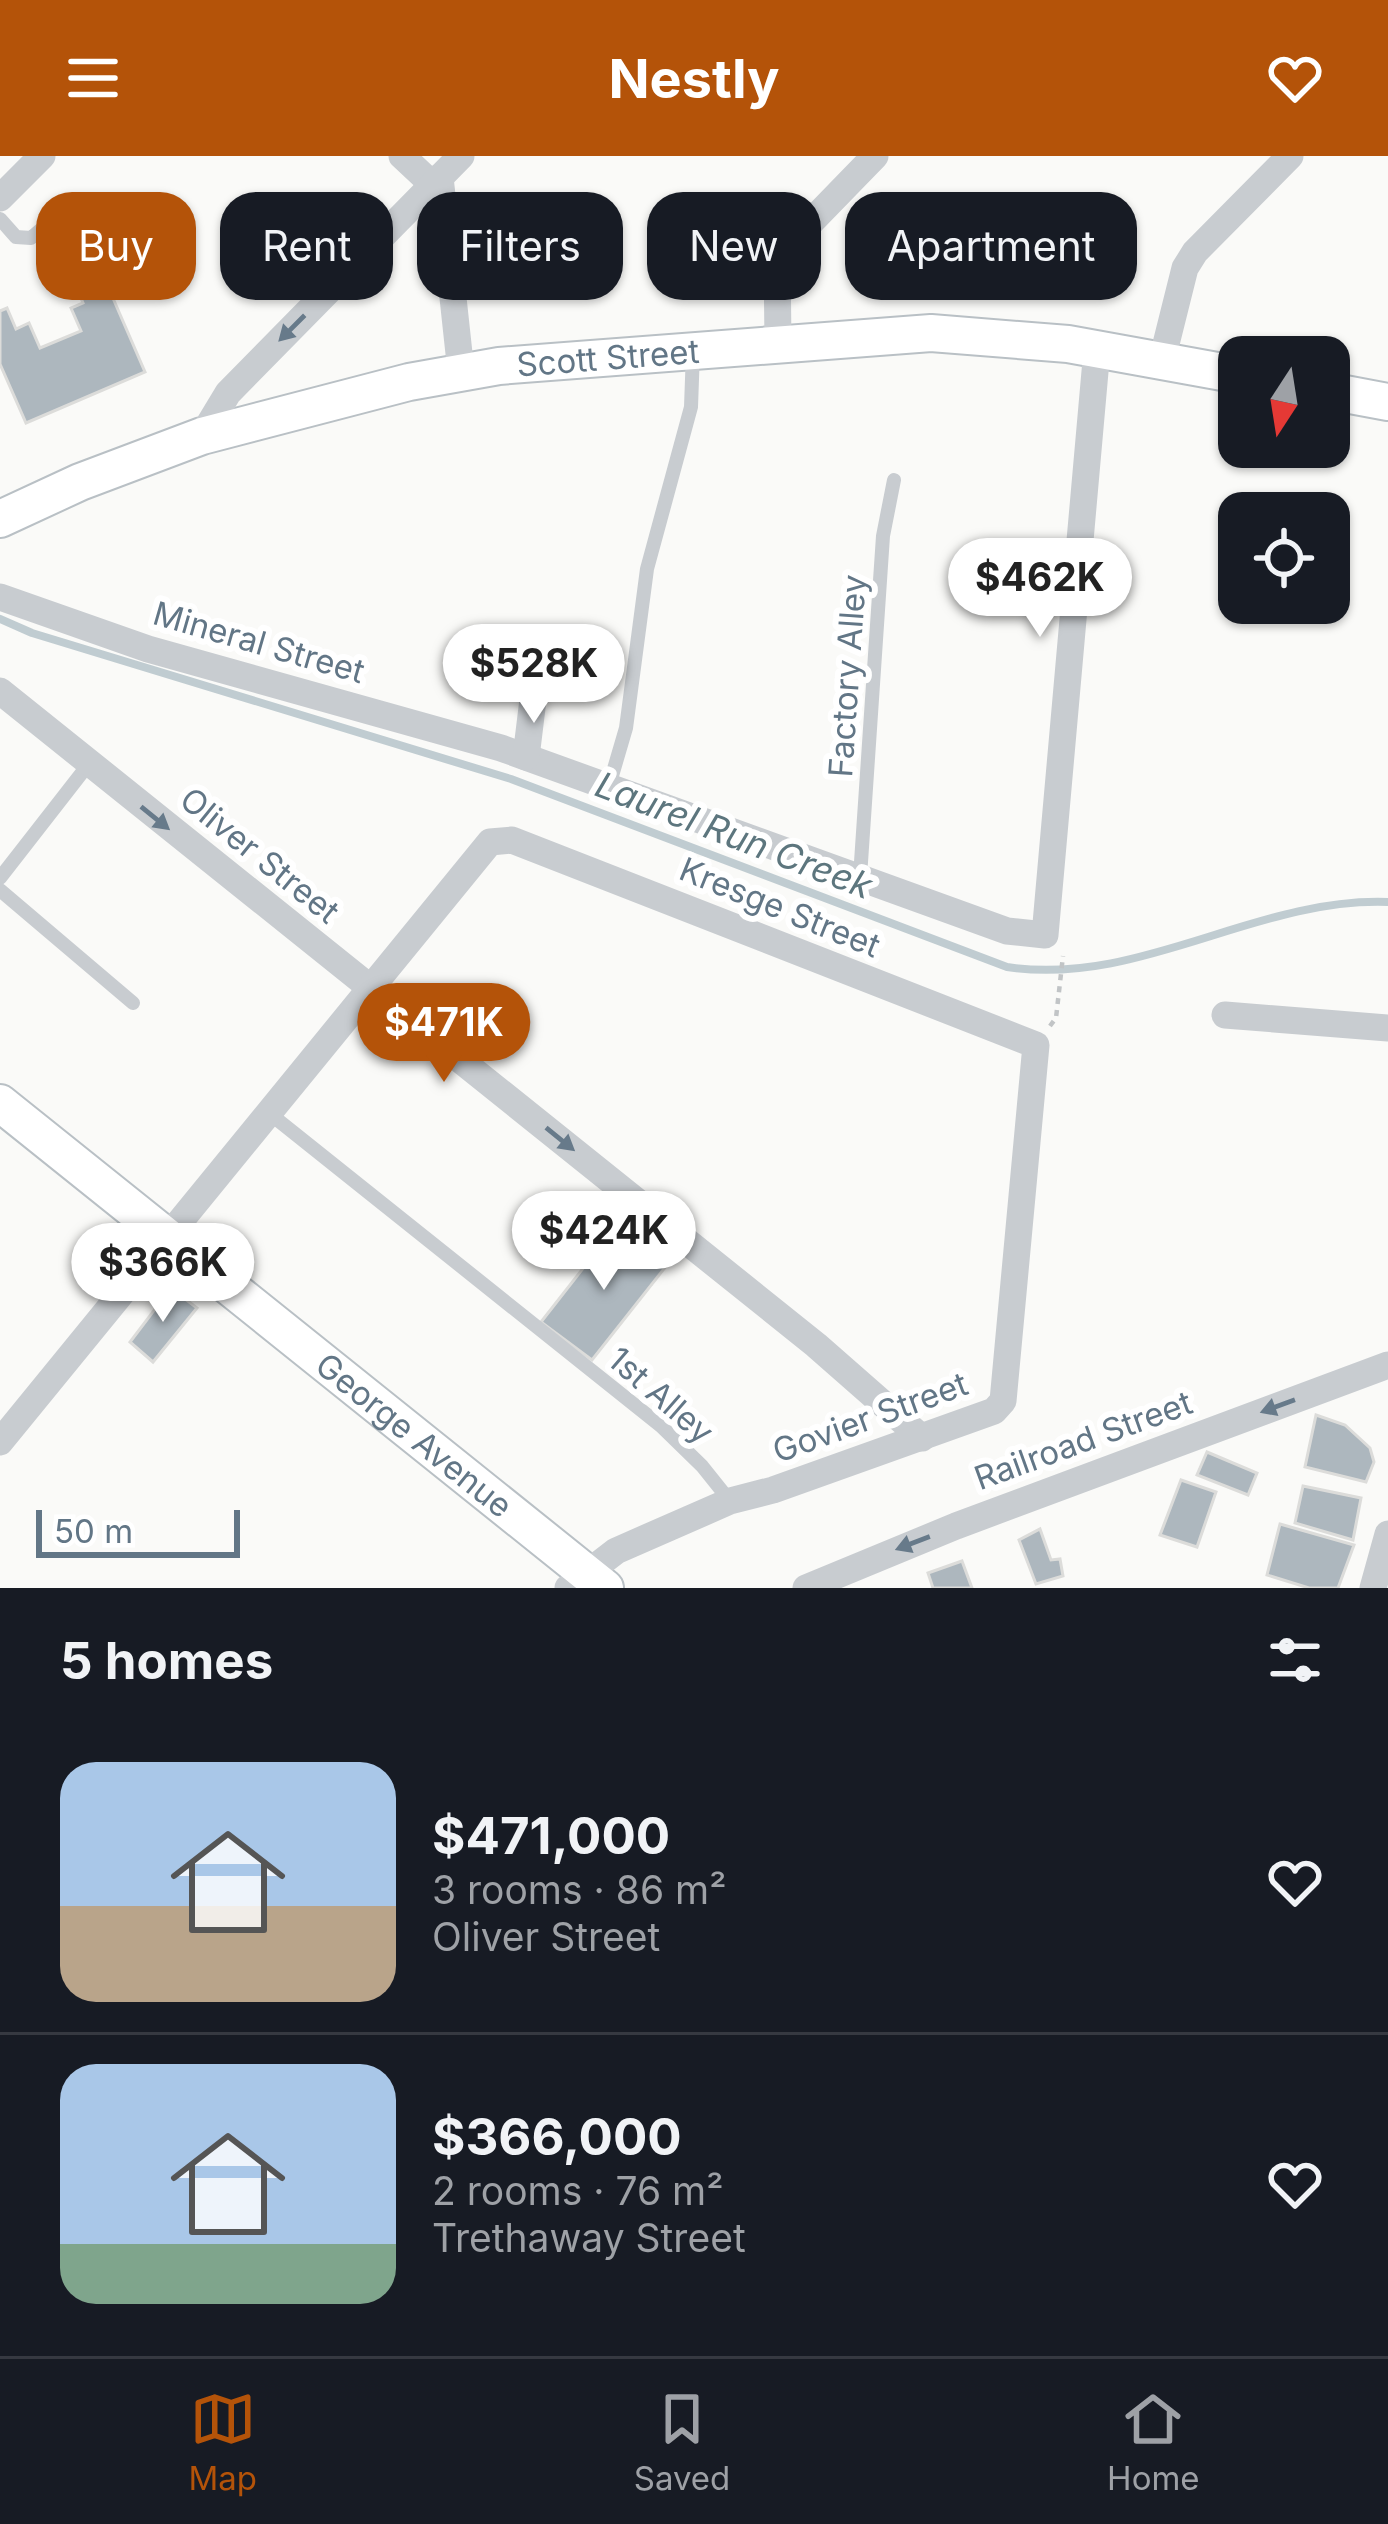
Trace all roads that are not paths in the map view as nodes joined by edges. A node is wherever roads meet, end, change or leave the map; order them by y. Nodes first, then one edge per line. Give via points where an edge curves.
1 (42, 156) edge
2 (402, 156) edge
3 (461, 156) edge
4 (874, 156) edge
5 (1290, 156) edge
6 (436, 181) junction
7 (0, 198) edge
8 (0, 218) edge
9 (36, 234) edge
10 (778, 343) junction
11 (1097, 349) junction
12 (694, 350) junction
13 (1162, 360) junction
14 (1218, 371) edge
15 (461, 372) junction
16 (1350, 396) edge
17 (1388, 402) edge
18 (202, 436) junction
19 (894, 480) dead end
20 (0, 519) edge
21 (0, 597) edge
22 (540, 642) dead end
23 (0, 691) edge
24 (526, 757) junction
25 (88, 765) junction
26 (610, 786) junction
27 (860, 877) junction
28 (0, 878) edge
29 (0, 890) edge
30 (368, 988) junction
31 (133, 1003) dead end
32 (1225, 1015) dead end
33 (1388, 1028) edge
34 (1036, 1045) joint
35 (0, 1103) edge
36 (269, 1113) junction
37 (166, 1238) junction
38 (1388, 1365) edge
39 (922, 1438) junction
40 (0, 1442) edge
41 (730, 1501) junction
42 (1388, 1534) edge
43 (587, 1583) edge
44 (806, 1588) edge
45 (1373, 1588) edge

1 - 7 street
2 - 6 street
3 - 6 street
4 - 10 street via 777,257
5 - 13 street via 1195,252
6 - 15 street
6 -> 18 street via 228,393
8 - 9 lane via 16,238
10 - 11 street, Scott Street via 931,333
10 - 12 street, Scott Street
11 - 13 street, Scott Street
11 - 27 street, Mineral Street via 1045,935 1007,931
12 - 15 street, Scott Street
12 - 26 lane via 692,407 647,569 626,728
13 - 14 street, Scott Street
15 - 18 street, Scott Street
16 - 17 street
18 - 20 street, Scott Street
19 - 27 lane, Factory Alley via 883,536
21 - 24 street, Mineral Street via 148,649
22 - 24 street
23 - 25 street, Oliver Street
24 - 26 street, Mineral Street
25 - 28 lane
25 -> 30 street, Oliver Street
26 - 27 street, Mineral Street
29 - 31 lane
30 - 34 street, Kresge Street via 475,856 497,839 512,840
30 - 36 street
30 -> 39 street, Oliver Street
32 - 33 street
34 - 39 street, Govier Street via 1003,1401
35 - 37 street, George Avenue
36 - 37 street
36 - 41 lane, 1st Alley via 661,1426
37 - 40 street
37 - 43 street, George Avenue
38 -> 44 street, Railroad Street
39 - 41 street, Govier Street
41 - 43 street, Govier Street via 616,1551
42 - 45 street

